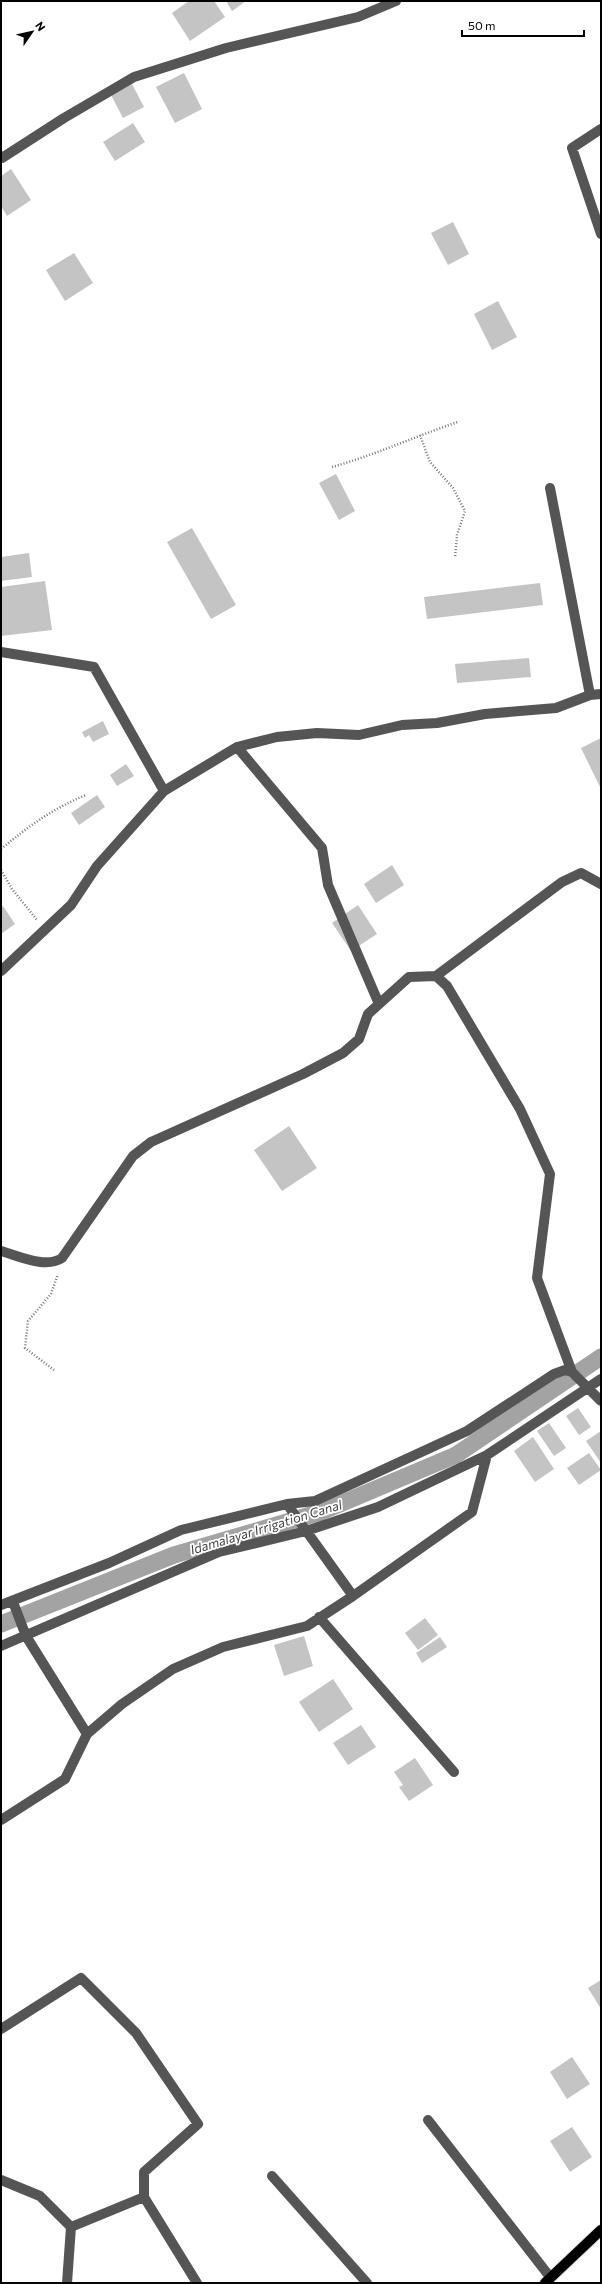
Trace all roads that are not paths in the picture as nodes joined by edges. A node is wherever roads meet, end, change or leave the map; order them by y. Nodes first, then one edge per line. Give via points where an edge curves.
1 (396, 1) edge
2 (601, 129) edge
3 (1, 156) edge
4 (601, 234) edge
5 (550, 488) dead end
6 (1, 652) edge
7 (601, 694) edge
8 (590, 695) junction
9 (237, 747) junction
10 (164, 790) junction
11 (601, 884) edge
12 (1, 971) edge
13 (436, 976) junction
14 (380, 1004) junction
15 (1, 1251) edge
16 (572, 1372) junction
17 (601, 1379) edge
18 (589, 1388) junction
19 (601, 1401) edge
20 (487, 1455) junction
21 (287, 1504) junction
22 (306, 1531) junction
23 (353, 1596) junction
24 (13, 1602) junction
25 (1, 1606) edge
26 (319, 1618) junction
27 (26, 1636) junction
28 (1, 1646) edge
29 (87, 1734) junction
30 (454, 1772) dead end
31 (1, 1820) edge
32 (1, 2029) edge
33 (428, 2120) dead end
34 (272, 2176) dead end
35 (1, 2180) edge
36 (144, 2198) junction
37 (71, 2227) junction
38 (601, 2230) edge
39 (548, 2280) edge
40 (68, 2283) edge
41 (197, 2283) edge
42 (367, 2283) edge

1 - 3 street via 358,17 226,48 134,77 2,158
2 - 4 street via 572,148
5 - 8 street
6 - 10 street via 94,668
7 - 8 street
8 - 9 street via 556,708 402,725 358,735 317,733 277,737
9 - 10 street
9 - 14 street via 322,848 328,885
10 - 12 street via 97,866 71,905
11 - 13 street via 581,873 562,882
13 - 14 street via 408,978
13 - 16 street via 448,986 520,1109 550,1174 537,1278
14 - 15 street via 368,1014 359,1039 343,1053 303,1074 151,1142 132,1156 62,1258 55,1263
16 - 18 street
16 - 21 street via 565,1370 554,1374 467,1431 370,1478 315,1501
17 - 18 street
18 - 19 street
18 - 20 street
20 - 22 street via 378,1507
20 - 23 street via 472,1512
21 - 22 street
21 - 24 street via 181,1530
22 - 23 street
22 - 27 street via 219,1552
23 - 26 street
24 - 25 street
24 - 27 street
26 - 29 street via 307,1626 223,1647 173,1669 122,1704
26 - 30 street
27 - 28 street
27 - 29 street
29 - 31 street via 65,1779
32 - 36 street via 81,1978 136,2033 198,2124 144,2172
33 - 39 street
34 - 42 street
35 - 37 street via 40,2196
36 - 37 street
36 - 41 street
37 - 40 street
38 - 39 main road

